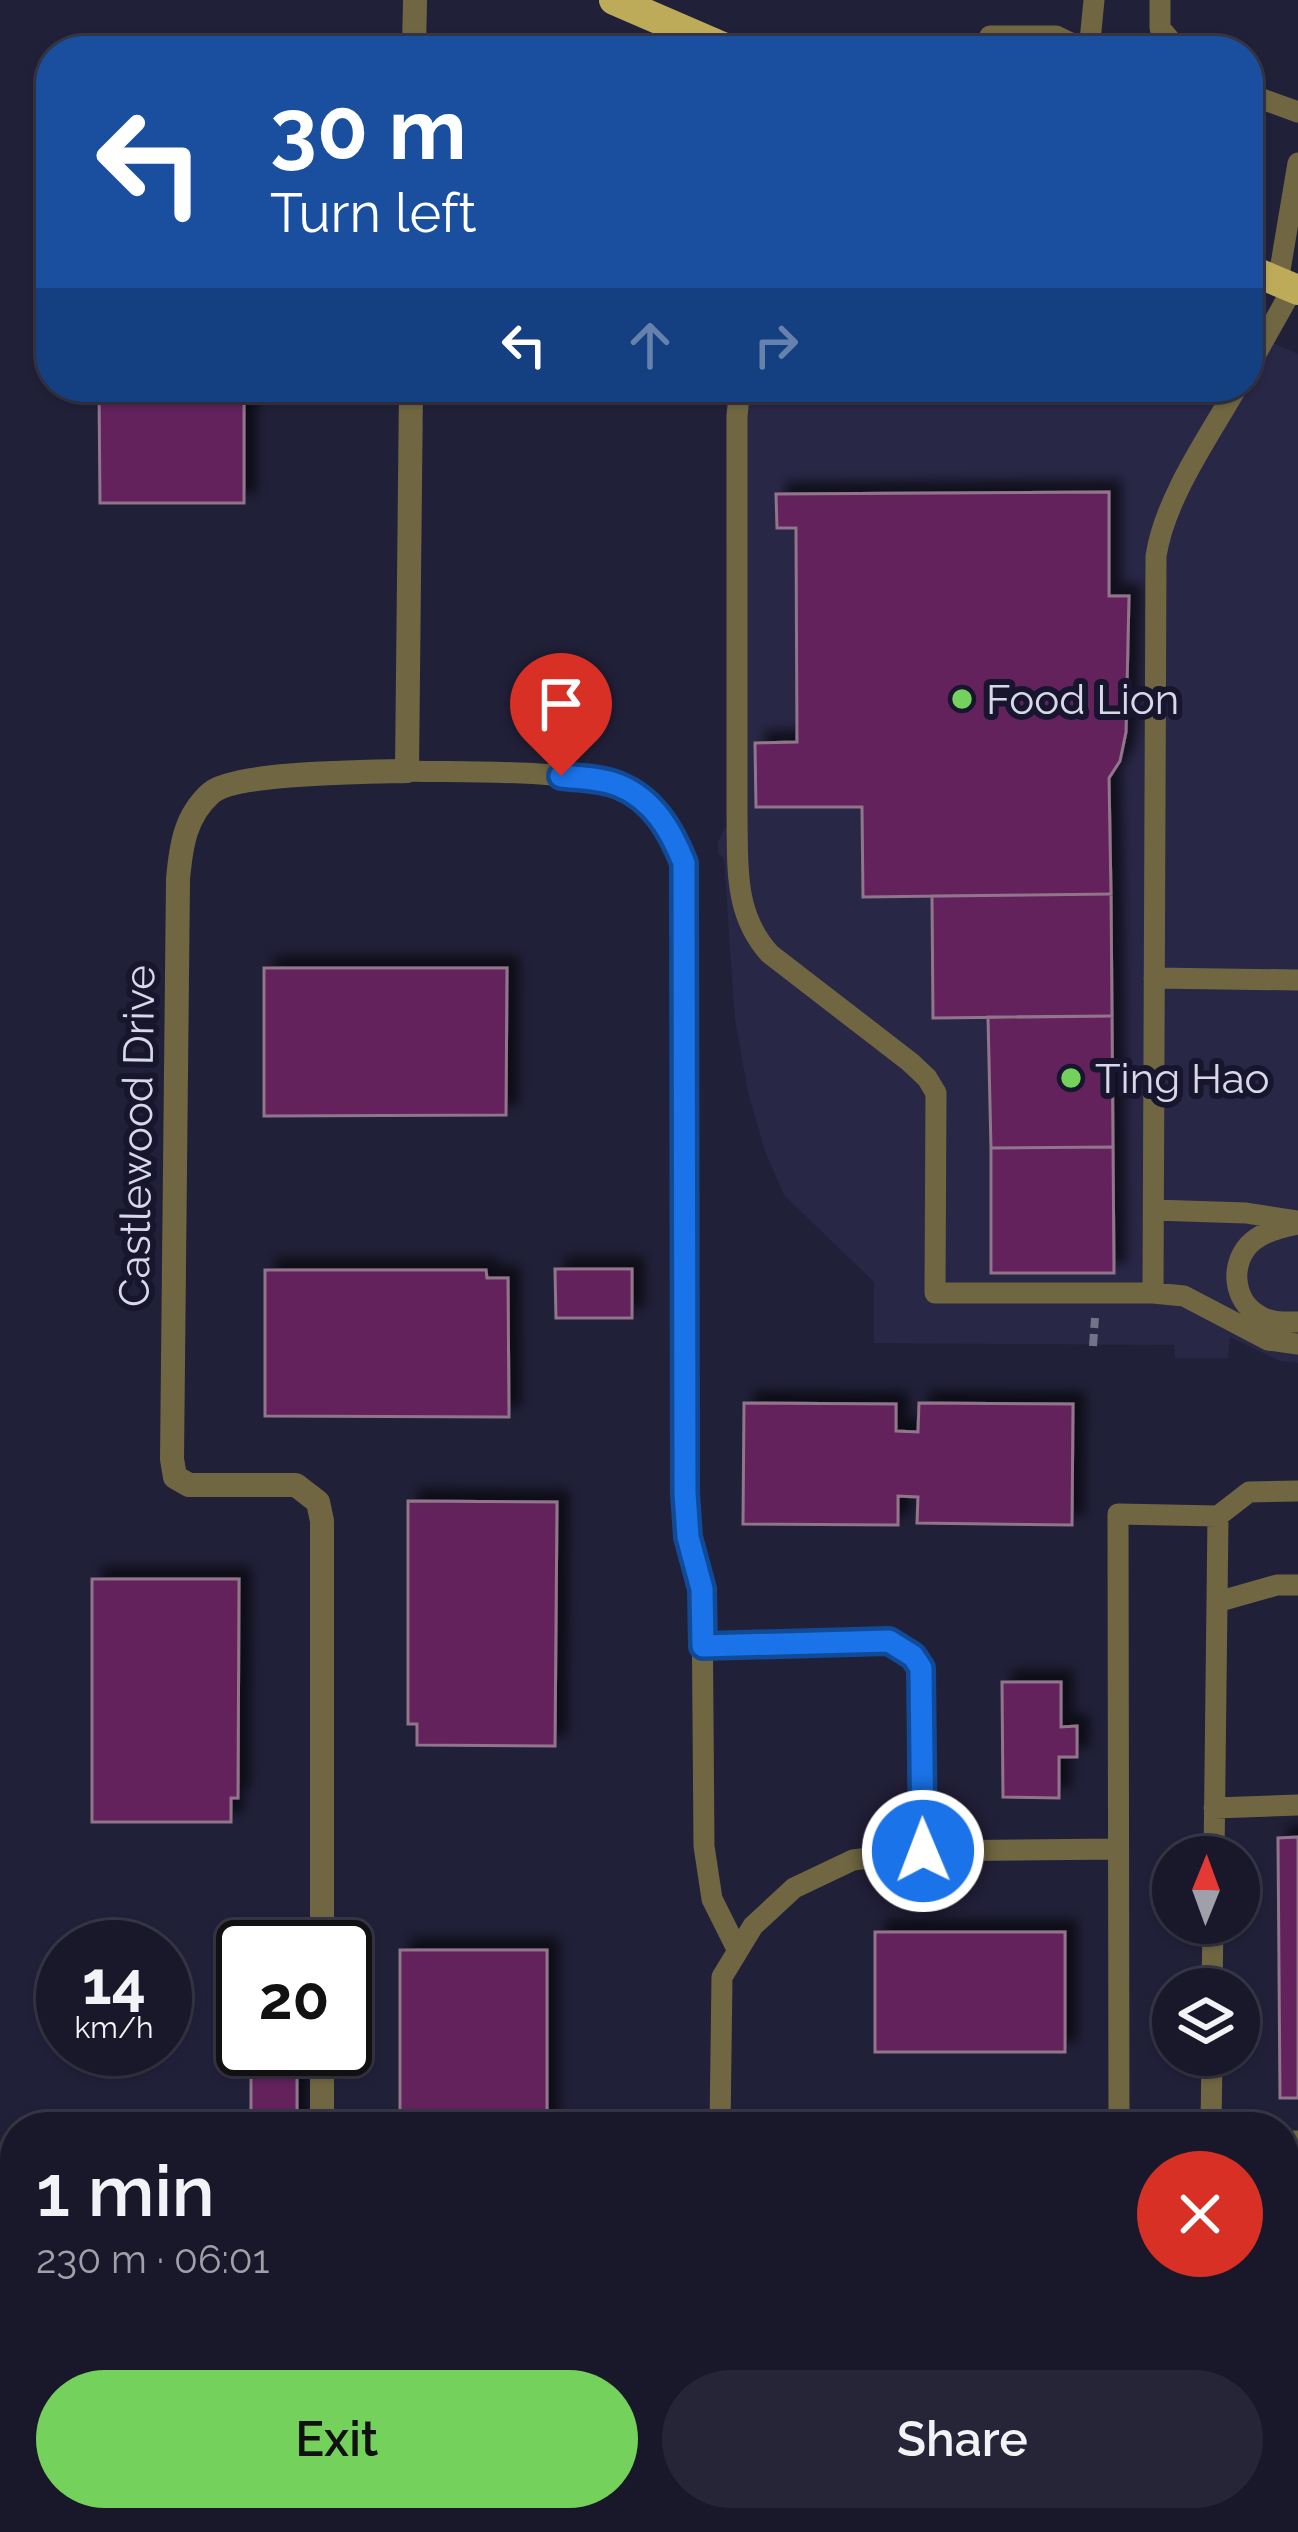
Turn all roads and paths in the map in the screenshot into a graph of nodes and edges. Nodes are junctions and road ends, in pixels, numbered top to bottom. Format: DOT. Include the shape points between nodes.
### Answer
graph roads {
  1 [pos="415,0"];
  2 [pos="614,0"];
  3 [pos="1094,0"];
  4 [pos="1160,0"];
  5 [pos="414,36"];
  6 [pos="697,36"];
  7 [pos="1090,36"];
  8 [pos="1167,36"];
  9 [pos="1263,99"];
  10 [pos="1298,112"];
  11 [pos="1298,163"];
  12 [pos="1290,287"];
  13 [pos="1263,339"];
  14 [pos="411,402"];
  15 [pos="738,402"];
  16 [pos="1229,402"];
  17 [pos="407,771"];
  18 [pos="1154,978"];
  19 [pos="1298,980"];
  20 [pos="1154,1210"];
  21 [pos="1298,1223"];
  22 [pos="1153,1293"];
  23 [pos="1298,1322"];
  24 [pos="1298,1344"];
  25 [pos="1298,1491"];
  26 [pos="1218,1516"];
  27 [pos="1298,1585"];
  28 [pos="1217,1602"];
  29 [pos="703,1646"];
  30 [pos="1298,1805"];
  31 [pos="1214,1808"];
  32 [pos="1214,1836"];
  33 [pos="1118,1849"];
  34 [pos="923,1851"];
  35 [pos="322,1920"];
  36 [pos="738,1951"];
  37 [pos="322,2076"];
  38 [pos="1211,2076"];
  39 [pos="322,2112"];
  40 [pos="720,2112"];
  41 [pos="1119,2112"];
  42 [pos="1211,2112"];
  1 -- 5 [label="street"];
  2 -- 6 [label="main road"];
  3 -- 7 [label="lane"];
  4 -- 8 [label="lane"];
  9 -- 10 [label="lane"];
  11 -- 12 [label="lane"];
  12 -- 13 [label="lane"];
  14 -- 17 [label="street"];
  15 -- 22 [label="lane" via="737,814 746,920 770,954 933,1085 934,1294"];
  16 -- 18 [label="lane" via="1159,533"];
  17 -- 29 [label="lane" via="615,783 641,797 671,831 684,863 685,1493"];
  17 -- 35 [label="street, Castlewood Drive" via="214,789 182,839 178,879 172,1459 175,1477 189,1485 296,1485 318,1502"];
  18 -- 19 [label="lane"];
  18 -- 20 [label="lane"];
  20 -- 21 [label="lane" via="1254,1213"];
  20 -- 22 [label="lane"];
  21 -- 23 [label="lane" via="1252,1242 1237,1277 1252,1311"];
  22 -- 24 [label="lane" via="1184,1296 1264,1338"];
  25 -- 26 [label="lane" via="1249,1492"];
  26 -- 28 [label="lane"];
  26 -- 33 [label="lane" via="1118,1514"];
  27 -- 28 [label="lane"];
  28 -- 31 [label="lane"];
  29 -- 34 [label="lane" via="889,1641 913,1656 921,1668"];
  29 -- 36 [label="lane" via="704,1846 712,1899"];
  30 -- 31 [label="lane"];
  31 -- 32 [label="lane"];
  33 -- 34 [label="lane"];
  33 -- 41 [label="lane"];
  34 -- 36 [label="lane" via="853,1860 794,1888"];
  36 -- 40 [label="lane" via="722,1977"];
  37 -- 39 [label="street"];
  38 -- 42 [label="lane"];
}
